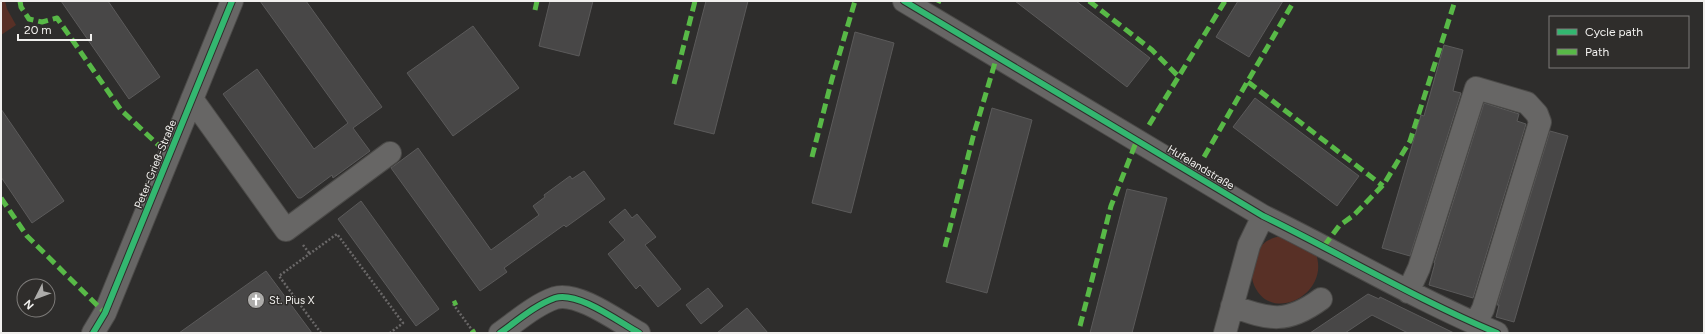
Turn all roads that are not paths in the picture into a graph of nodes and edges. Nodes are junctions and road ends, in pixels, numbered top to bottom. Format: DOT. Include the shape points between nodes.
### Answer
graph roads {
  1 [pos="232,1"];
  2 [pos="904,1"];
  3 [pos="192,99"];
  4 [pos="390,153"];
  5 [pos="1263,216"];
  6 [pos="1408,292"];
  7 [pos="1322,299"];
  8 [pos="1232,306"];
  9 [pos="1475,324"];
  10 [pos="93,333"];
  11 [pos="500,333"];
  12 [pos="639,333"];
  13 [pos="1225,333"];
  14 [pos="1497,333"];
  1 -- 3 [label="street, Peter-Grieß-Straße"];
  2 -- 5 [label="street, Hufelandstraße"];
  3 -- 4 [label="street" via="286,230"];
  3 -- 10 [label="street, Peter-Grieß-Straße" via="105,313"];
  5 -- 6 [label="street, Hufelandstraße"];
  5 -- 8 [label="street" via="1248,245"];
  6 -- 9 [label="street, Hufelandstraße"];
  6 -- 9 [label="street" via="1419,268 1476,88 1527,103 1537,114 1540,122 1483,309"];
  7 -- 8 [label="street" via="1305,311 1281,318 1259,316"];
  8 -- 13 [label="street"];
  9 -- 14 [label="street, Hufelandstraße"];
  11 -- 12 [label="street" via="542,304 556,298 569,297 582,301"];
}
